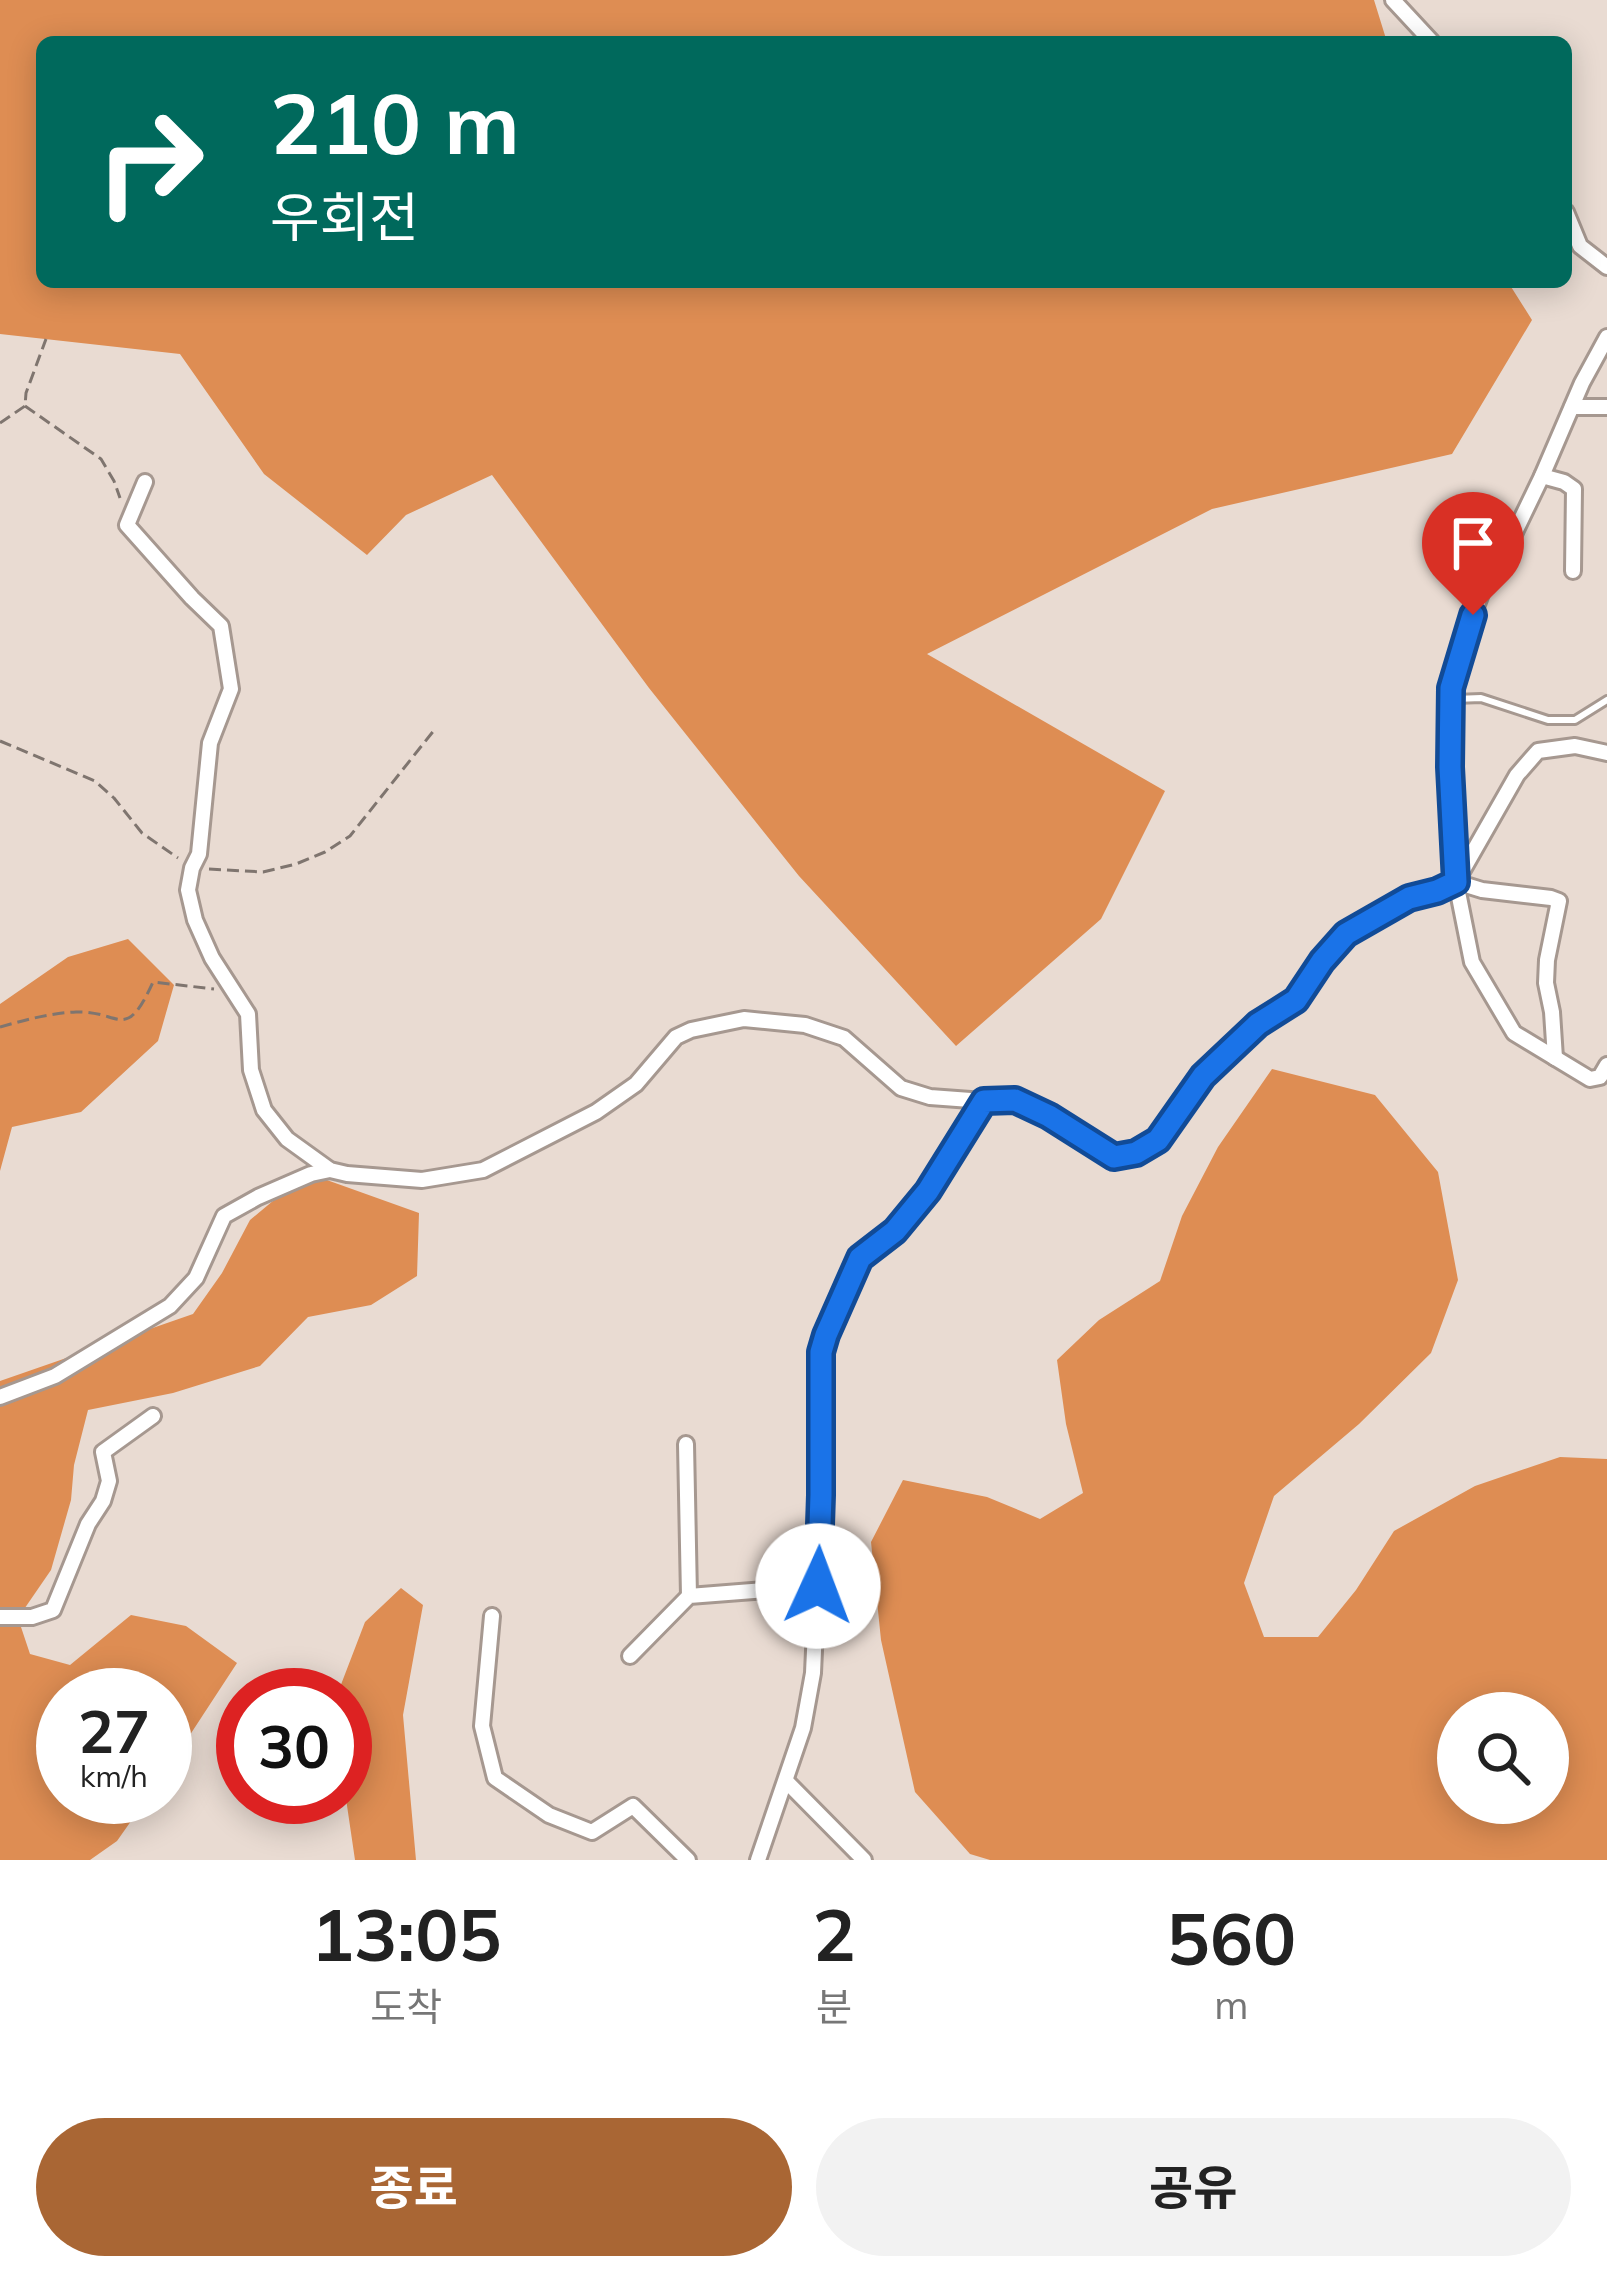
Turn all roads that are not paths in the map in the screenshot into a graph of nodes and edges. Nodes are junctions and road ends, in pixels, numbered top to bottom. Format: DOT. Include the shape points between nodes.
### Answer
graph roads {
  1 [pos="1393,0"];
  2 [pos="1426,36"];
  3 [pos="1572,227"];
  4 [pos="1607,267"];
  5 [pos="1607,337"];
  6 [pos="1572,407"];
  7 [pos="1607,407"];
  8 [pos="1542,476"];
  9 [pos="145,482"];
  10 [pos="1573,572"];
  11 [pos="1451,699"];
  12 [pos="1607,700"];
  13 [pos="1607,753"];
  14 [pos="1456,882"];
  15 [pos="1555,1058"];
  16 [pos="1607,1065"];
  17 [pos="984,1101"];
  18 [pos="330,1170"];
  19 [pos="0,1397"];
  20 [pos="153,1416"];
  21 [pos="686,1444"];
  22 [pos="818,1586"];
  23 [pos="689,1595"];
  24 [pos="0,1616"];
  25 [pos="492,1616"];
  26 [pos="630,1656"];
  27 [pos="786,1781"];
  28 [pos="688,1860"];
  29 [pos="758,1860"];
  30 [pos="864,1860"];
  1 -- 2 [label="street"];
  3 -- 4 [label="street" via="1580,246"];
  5 -- 6 [label="street"];
  6 -- 7 [label="street"];
  6 -- 8 [label="street"];
  8 -- 10 [label="street" via="1574,489"];
  8 -- 11 [label="street" via="1482,591"];
  9 -- 18 [label="street" via="127,524 221,626 232,688 210,743 188,890 195,920 248,1014 251,1070 264,1110 286,1139"];
  11 -- 12 [label="lane" via="1481,698 1548,721 1575,720"];
  11 -- 14 [label="street"];
  13 -- 14 [label="street" via="1575,746 1538,752"];
  14 -- 15 [label="street" via="1472,962 1514,1033"];
  14 -- 15 [label="street" via="1558,901 1546,983"];
  14 -- 17 [label="street" via="1346,934 1296,1000 1235,1045 1158,1140 1136,1153 1114,1157 1015,1100"];
  15 -- 16 [label="street" via="1590,1079"];
  17 -- 18 [label="street" via="901,1088 844,1038 744,1019 676,1037 636,1084 596,1112 483,1170 422,1180"];
  17 -- 22 [label="street" via="928,1191 860,1258 826,1335"];
  18 -- 19 [label="street" via="224,1216 196,1278 170,1306 55,1376"];
  20 -- 24 [label="street" via="103,1452 103,1501 52,1610"];
  21 -- 23 [label="street"];
  22 -- 23 [label="street"];
  22 -- 27 [label="street" via="813,1673"];
  23 -- 26 [label="street"];
  25 -- 28 [label="street" via="482,1726 495,1778 549,1815 592,1832 633,1806"];
  27 -- 29 [label="street"];
  27 -- 30 [label="street"];
}
